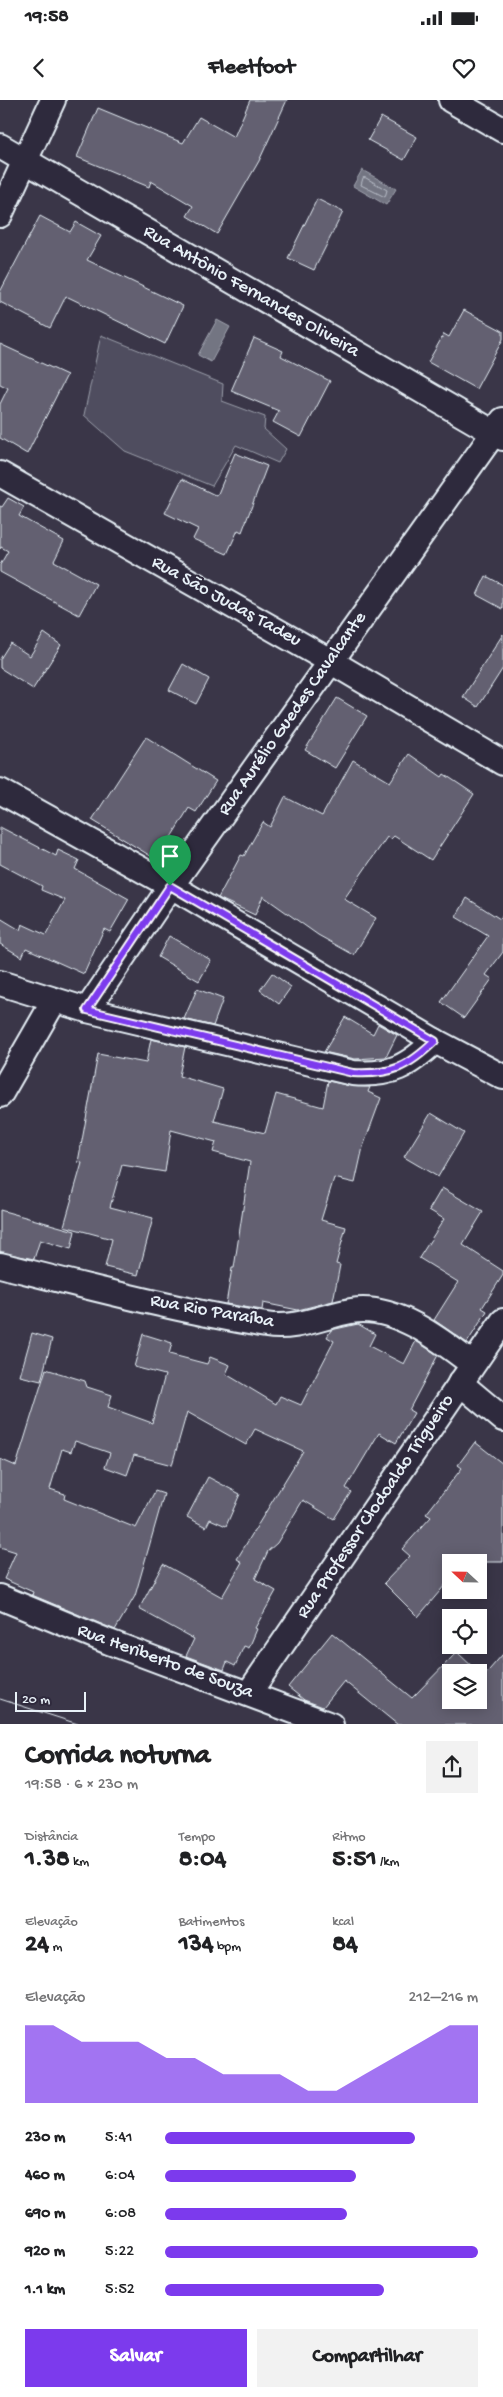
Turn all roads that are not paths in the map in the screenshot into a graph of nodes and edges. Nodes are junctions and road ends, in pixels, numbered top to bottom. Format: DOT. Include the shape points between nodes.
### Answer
graph roads {
  1 [pos="52,100"];
  2 [pos="451,100"];
  3 [pos="503,130"];
  4 [pos="0,146"];
  5 [pos="25,161"];
  6 [pos="0,215"];
  7 [pos="500,430"];
  8 [pos="0,474"];
  9 [pos="330,661"];
  10 [pos="503,763"];
  11 [pos="0,791"];
  12 [pos="170,886"];
  13 [pos="0,983"];
  14 [pos="54,1001"];
  15 [pos="87,1010"];
  16 [pos="435,1041"];
  17 [pos="503,1077"];
  18 [pos="0,1095"];
  19 [pos="0,1265"];
  20 [pos="503,1321"];
  21 [pos="466,1373"];
  22 [pos="503,1419"];
  23 [pos="0,1597"];
  24 [pos="249,1693"];
  25 [pos="331,1724"];
  1 -- 5 [label="street"];
  2 -- 3 [label="street"];
  4 -- 5 [label="street, Rua Antônio Fernandes Oliveira"];
  5 -- 6 [label="street"];
  5 -- 7 [label="street, Rua Antônio Fernandes Oliveira"];
  7 -- 9 [label="street, Rua Aurélio Guedes Cavalcante"];
  8 -- 9 [label="street, Rua São Judas Tadeu"];
  9 -- 10 [label="street, Rua São Judas Tadeu"];
  9 -- 12 [label="street, Rua Aurélio Guedes Cavalcante"];
  11 -- 12 [label="street"];
  12 -- 15 [label="street, Rua Aurélio Guedes Cavalcante"];
  12 -- 16 [label="street"];
  13 -- 14 [label="street"];
  14 -- 15 [label="street"];
  14 -- 18 [label="street"];
  15 -- 16 [label="street" via="353,1073 368,1074 400,1068"];
  16 -- 17 [label="street"];
  19 -- 21 [label="street, Rua Rio Paraíba" via="268,1326 313,1322 352,1310 381,1312 411,1322 442,1340"];
  20 -- 21 [label="street, Rua Professor Clodoaldo Trigueiro"];
  21 -- 22 [label="street, Rua Rio Paraíba"];
  21 -- 24 [label="street, Rua Professor Clodoaldo Trigueiro"];
  23 -- 24 [label="street, Rua Heriberto de Souza" via="109,1642"];
  24 -- 25 [label="street, Rua Heriberto de Souza"];
}
